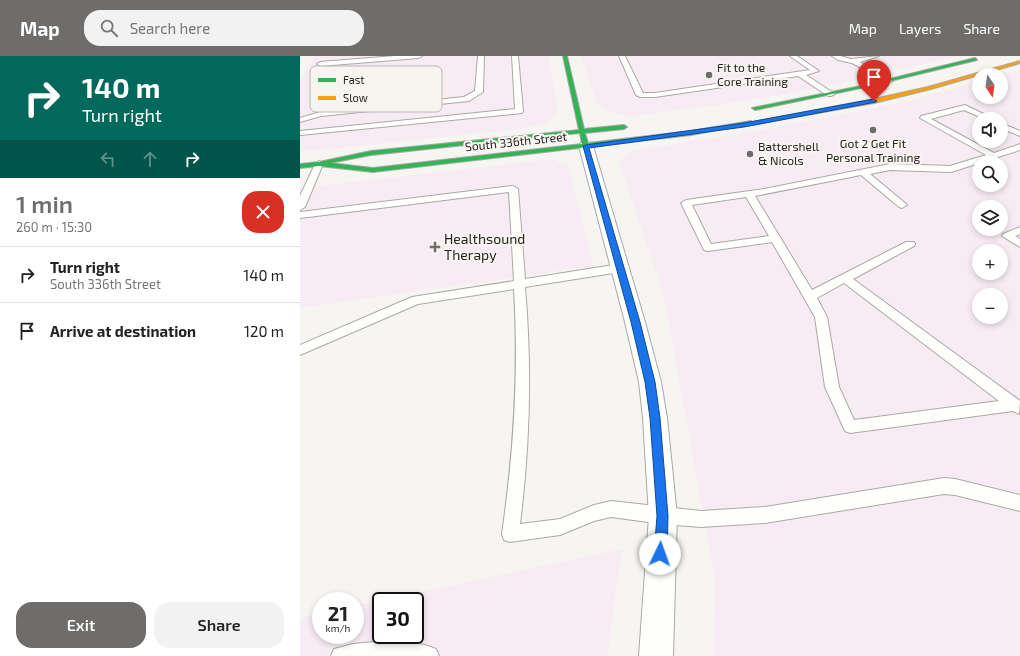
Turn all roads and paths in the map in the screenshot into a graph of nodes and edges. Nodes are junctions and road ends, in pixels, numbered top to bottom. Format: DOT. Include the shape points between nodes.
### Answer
graph roads {
  1 [pos="419,56"];
  2 [pos="481,56"];
  3 [pos="514,56"];
  4 [pos="565,56"];
  5 [pos="793,56"];
  6 [pos="835,56"];
  7 [pos="876,56"];
  8 [pos="624,57"];
  9 [pos="980,58"];
  10 [pos="853,61"];
  11 [pos="1020,62"];
  12 [pos="320,64"];
  13 [pos="800,74"];
  14 [pos="890,81"];
  15 [pos="831,94"];
  16 [pos="442,102"];
  17 [pos="743,110"];
  18 [pos="341,112"];
  19 [pos="975,112"];
  20 [pos="300,120"];
  21 [pos="634,126"];
  22 [pos="1008,128"];
  23 [pos="300,133"];
  24 [pos="1020,134"];
  25 [pos="584,139"];
  26 [pos="972,144"];
  27 [pos="1020,147"];
  28 [pos="979,148"];
  29 [pos="994,156"];
  30 [pos="972,163"];
  31 [pos="319,164"];
  32 [pos="300,166"];
  33 [pos="862,172"];
  34 [pos="749,194"];
  35 [pos="902,205"];
  36 [pos="300,207"];
  37 [pos="300,215"];
  38 [pos="1020,230"];
  39 [pos="775,238"];
  40 [pos="910,244"];
  41 [pos="1020,244"];
  42 [pos="620,268"];
  43 [pos="844,278"];
  44 [pos="519,284"];
  45 [pos="810,296"];
  46 [pos="300,350"];
  47 [pos="1018,407"];
  48 [pos="1020,503"];
  49 [pos="663,516"];
  50 [pos="341,656"];
  51 [pos="429,656"];
  52 [pos="656,656"];
  1 -- 12 [label="lane"];
  2 -- 16 [label="lane" via="479,92 466,100"];
  3 -- 23 [label="lane" via="519,111"];
  4 -- 25 [label="main road"];
  5 -- 13 [label="lane" via="816,71"];
  6 -- 10 [label="lane" via="844,61"];
  7 -- 10 [label="lane"];
  8 -- 13 [label="lane" via="640,95 665,94"];
  9 -- 14 [label="main road"];
  10 -- 14 [label="lane"];
  11 -- 25 [label="main road, South 336th Street" via="929,88 813,113 691,133"];
  13 -- 15 [label="lane"];
  14 -- 15 [label="main road"];
  15 -- 17 [label="main road"];
  18 -- 20 [label="lane" via="320,114"];
  19 -- 26 [label="lane" via="965,107 924,118"];
  21 -- 25 [label="main road, South 336th Street"];
  22 -- 24 [label="lane"];
  25 -- 31 [label="main road, South 336th Street" via="371,153"];
  25 -- 31 [label="main road, South 336th Street" via="373,170"];
  25 -- 42 [label="street"];
  27 -- 29 [label="lane"];
  28 -- 29 [label="lane"];
  30 -- 33 [label="lane" via="951,169 897,166"];
  31 -- 32 [label="main road, South 336th Street"];
  31 -- 36 [label="lane"];
  33 -- 34 [label="lane"];
  33 -- 35 [label="lane"];
  34 -- 39 [label="lane"];
  34 -- 39 [label="lane" via="686,203 708,248"];
  37 -- 44 [label="lane" via="513,189"];
  38 -- 41 [label="lane" via="1007,236"];
  39 -- 45 [label="lane"];
  40 -- 43 [label="lane"];
  42 -- 44 [label="lane"];
  42 -- 49 [label="street" via="650,382"];
  43 -- 45 [label="lane"];
  43 -- 47 [label="lane"];
  44 -- 46 [label="lane" via="416,300"];
  44 -- 49 [label="lane" via="523,386 521,435 510,534 560,527 611,509"];
  45 -- 47 [label="lane" via="821,317 832,387 850,428"];
  48 -- 49 [label="lane" via="944,486 765,515 701,519"];
  49 -- 52 [label="street"];
  50 -- 51 [label="lane" via="385,649"];
}
